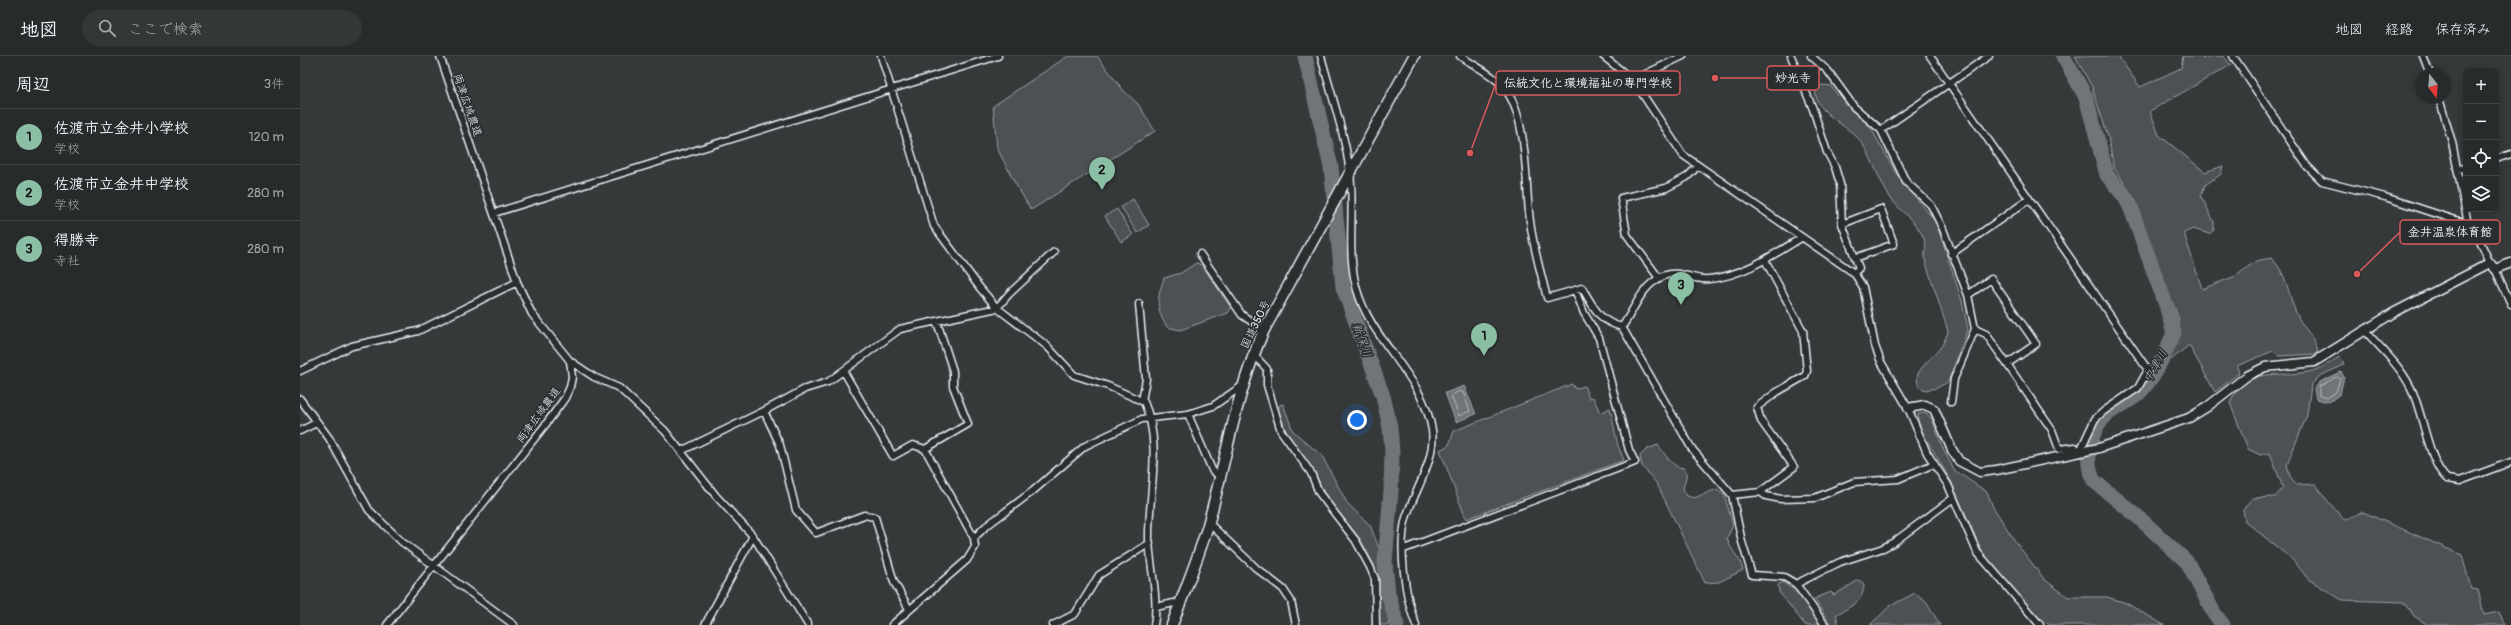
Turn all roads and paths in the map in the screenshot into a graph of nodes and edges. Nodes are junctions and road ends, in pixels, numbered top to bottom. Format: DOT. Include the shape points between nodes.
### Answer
graph roads {
  1 [pos="440,56"];
  2 [pos="881,56"];
  3 [pos="998,56"];
  4 [pos="1321,56"];
  5 [pos="1414,56"];
  6 [pos="1460,56"];
  7 [pos="1603,56"];
  8 [pos="1683,56"];
  9 [pos="1791,56"];
  10 [pos="1810,56"];
  11 [pos="1930,56"];
  12 [pos="1988,56"];
  13 [pos="2233,56"];
  14 [pos="2423,56"];
  15 [pos="2428,68"];
  16 [pos="1633,80"];
  17 [pos="1949,85"];
  18 [pos="892,89"];
  19 [pos="2441,104"];
  20 [pos="1881,130"];
  21 [pos="2511,154"];
  22 [pos="2499,158"];
  23 [pos="1698,166"];
  24 [pos="2463,168"];
  25 [pos="2457,169"];
  26 [pos="1348,178"];
  27 [pos="2028,200"];
  28 [pos="494,213"];
  29 [pos="1842,224"];
  30 [pos="2468,224"];
  31 [pos="1801,238"];
  32 [pos="1054,252"];
  33 [pos="1200,254"];
  34 [pos="1951,254"];
  35 [pos="1855,258"];
  36 [pos="1765,260"];
  37 [pos="2511,263"];
  38 [pos="2492,266"];
  39 [pos="1854,273"];
  40 [pos="1659,278"];
  41 [pos="516,282"];
  42 [pos="1575,290"];
  43 [pos="1968,295"];
  44 [pos="1139,304"];
  45 [pos="2511,304"];
  46 [pos="997,308"];
  47 [pos="937,322"];
  48 [pos="1622,327"];
  49 [pos="1975,329"];
  50 [pos="1264,330"];
  51 [pos="2365,330"];
  52 [pos="1253,354"];
  53 [pos="570,361"];
  54 [pos="2007,364"];
  55 [pos="300,371"];
  56 [pos="844,372"];
  57 [pos="1242,386"];
  58 [pos="300,399"];
  59 [pos="1142,401"];
  60 [pos="1951,402"];
  61 [pos="1908,408"];
  62 [pos="764,411"];
  63 [pos="1188,414"];
  64 [pos="1149,418"];
  65 [pos="316,423"];
  66 [pos="300,430"];
  67 [pos="925,449"];
  68 [pos="680,450"];
  69 [pos="2081,452"];
  70 [pos="2511,462"];
  71 [pos="1934,464"];
  72 [pos="1220,476"];
  73 [pos="1760,492"];
  74 [pos="1732,495"];
  75 [pos="1952,498"];
  76 [pos="1207,526"];
  77 [pos="753,536"];
  78 [pos="974,538"];
  79 [pos="1150,543"];
  80 [pos="1404,549"];
  81 [pos="433,567"];
  82 [pos="1796,584"];
  83 [pos="1174,603"];
  84 [pos="1156,607"];
  85 [pos="909,609"];
  86 [pos="1063,623"];
  87 [pos="387,625"];
  88 [pos="514,625"];
  89 [pos="705,625"];
  90 [pos="808,625"];
  91 [pos="892,625"];
  92 [pos="1053,625"];
  93 [pos="1154,625"];
  94 [pos="1172,625"];
  95 [pos="1296,625"];
  96 [pos="1376,625"];
  97 [pos="1416,625"];
  98 [pos="1826,625"];
  99 [pos="2040,625"];
  1 -- 28 [label="street, 両津広域農道"];
  2 -- 18 [label="street"];
  3 -- 18 [label="street"];
  4 -- 26 [label="street"];
  5 -- 26 [label="highway, 国道350号"];
  6 -- 42 [label="street" via="1496,80 1507,91 1515,107 1524,155 1531,227 1547,298"];
  7 -- 16 [label="street"];
  8 -- 16 [label="street"];
  9 -- 29 [label="street" via="1835,167 1840,184"];
  10 -- 20 [label="street" via="1828,71 1854,107"];
  11 -- 17 [label="street"];
  12 -- 17 [label="street"];
  13 -- 30 [label="street" via="2307,166 2322,181 2385,197"];
  14 -- 15 [label="street"];
  16 -- 23 [label="street" via="1683,155"];
  17 -- 20 [label="street"];
  17 -- 27 [label="street"];
  18 -- 28 [label="street"];
  18 -- 46 [label="street" via="934,226"];
  19 -- 25 [label="street"];
  20 -- 34 [label="street" via="1906,182 1923,196 1937,215"];
  21 -- 22 [label="street"];
  23 -- 31 [label="street"];
  23 -- 40 [label="street" via="1687,177 1666,188 1621,198 1627,235"];
  24 -- 25 [label="street"];
  25 -- 30 [label="street"];
  26 -- 50 [label="highway, 国道350号"];
  26 -- 80 [label="street" via="1351,248 1357,290 1364,310 1384,344 1413,380 1422,396 1432,431 1433,448 1406,520"];
  27 -- 34 [label="street"];
  27 -- 69 [label="street" via="2148,370 2138,388 2095,420"];
  28 -- 41 [label="street, 両津広域農道"];
  29 -- 35 [label="street"];
  29 -- 35 [label="street" via="1881,209 1894,244"];
  30 -- 38 [label="street" via="2477,235"];
  31 -- 36 [label="street"];
  31 -- 39 [label="street"];
  32 -- 46 [label="street"];
  33 -- 50 [label="street" via="1239,311"];
  34 -- 43 [label="street"];
  35 -- 39 [label="street" via="1859,268"];
  36 -- 40 [label="street" via="1729,275 1708,279 1675,273"];
  36 -- 73 [label="street" via="1803,331 1807,371 1805,376 1757,407 1761,421 1794,467"];
  37 -- 38 [label="street"];
  38 -- 45 [label="street"];
  38 -- 51 [label="street"];
  39 -- 61 [label="street" via="1863,287 1875,346 1881,362"];
  40 -- 48 [label="street" via="1638,298"];
  41 -- 53 [label="street, 両津広域農道" via="532,314"];
  41 -- 55 [label="street" via="418,331 352,346"];
  42 -- 48 [label="street" via="1582,288 1606,322"];
  42 -- 80 [label="street" via="1584,313 1599,338 1629,450 1635,462"];
  43 -- 49 [label="street"];
  43 -- 54 [label="street" via="1991,279 2036,344"];
  44 -- 59 [label="street" via="1146,379"];
  46 -- 47 [label="street"];
  46 -- 59 [label="street" via="1047,346 1074,375"];
  47 -- 56 [label="street" via="900,329"];
  47 -- 67 [label="street" via="953,371 953,386 968,424"];
  48 -- 74 [label="street" via="1692,449"];
  49 -- 54 [label="street" via="1986,334"];
  49 -- 60 [label="street" via="1954,379"];
  50 -- 52 [label="highway, 国道350号"];
  51 -- 69 [label="street" via="2314,362 2265,368 2247,376 2189,418"];
  51 -- 70 [label="street" via="2399,367 2412,390 2442,475 2447,479 2460,481"];
  52 -- 57 [label="highway, 国道350号"];
  52 -- 96 [label="street" via="1267,369 1267,385 1281,431 1311,473 1319,493 1368,561 1375,579"];
  53 -- 68 [label="street" via="594,378 619,388 648,413"];
  53 -- 81 [label="street, 両津広域農道" via="572,377 565,398"];
  54 -- 69 [label="street" via="2052,430 2059,449 2075,447"];
  56 -- 62 [label="street"];
  56 -- 67 [label="street" via="893,456 913,444"];
  57 -- 63 [label="street" via="1213,406"];
  57 -- 72 [label="highway, 国道350号"];
  58 -- 65 [label="street"];
  59 -- 64 [label="street"];
  61 -- 69 [label="street" via="1925,405 1934,409 1959,461 1980,472"];
  61 -- 71 [label="street"];
  62 -- 68 [label="street"];
  62 -- 85 [label="street" via="780,445 796,510 816,533 864,515 875,517 894,582"];
  63 -- 64 [label="street"];
  63 -- 72 [label="street" via="1212,470"];
  64 -- 78 [label="street" via="1121,428 1085,446"];
  64 -- 79 [label="street" via="1154,449"];
  65 -- 66 [label="street"];
  65 -- 81 [label="street" via="329,438 369,510"];
  67 -- 78 [label="street"];
  68 -- 77 [label="street" via="716,496"];
  71 -- 73 [label="street" via="1898,479 1854,482 1815,498 1781,499"];
  71 -- 75 [label="street" via="1948,485"];
  72 -- 76 [label="highway, 国道350号"];
  73 -- 74 [label="street"];
  74 -- 82 [label="street" via="1752,575 1784,577"];
  75 -- 82 [label="street" via="1894,542 1840,562"];
  75 -- 99 [label="street" via="1958,504 1983,561"];
  76 -- 94 [label="highway, 国道350号"];
  76 -- 95 [label="street" via="1213,528 1283,589 1291,601"];
  77 -- 89 [label="street"];
  77 -- 90 [label="street"];
  78 -- 85 [label="street" via="975,547 967,560"];
  79 -- 84 [label="street"];
  79 -- 86 [label="street" via="1099,575 1074,614"];
  80 -- 97 [label="street" via="1403,571"];
  81 -- 87 [label="street, 両津広域農道"];
  81 -- 88 [label="street"];
  82 -- 98 [label="street"];
  83 -- 84 [label="street"];
  84 -- 93 [label="street"];
  85 -- 91 [label="street"];
  86 -- 92 [label="street"];
}
